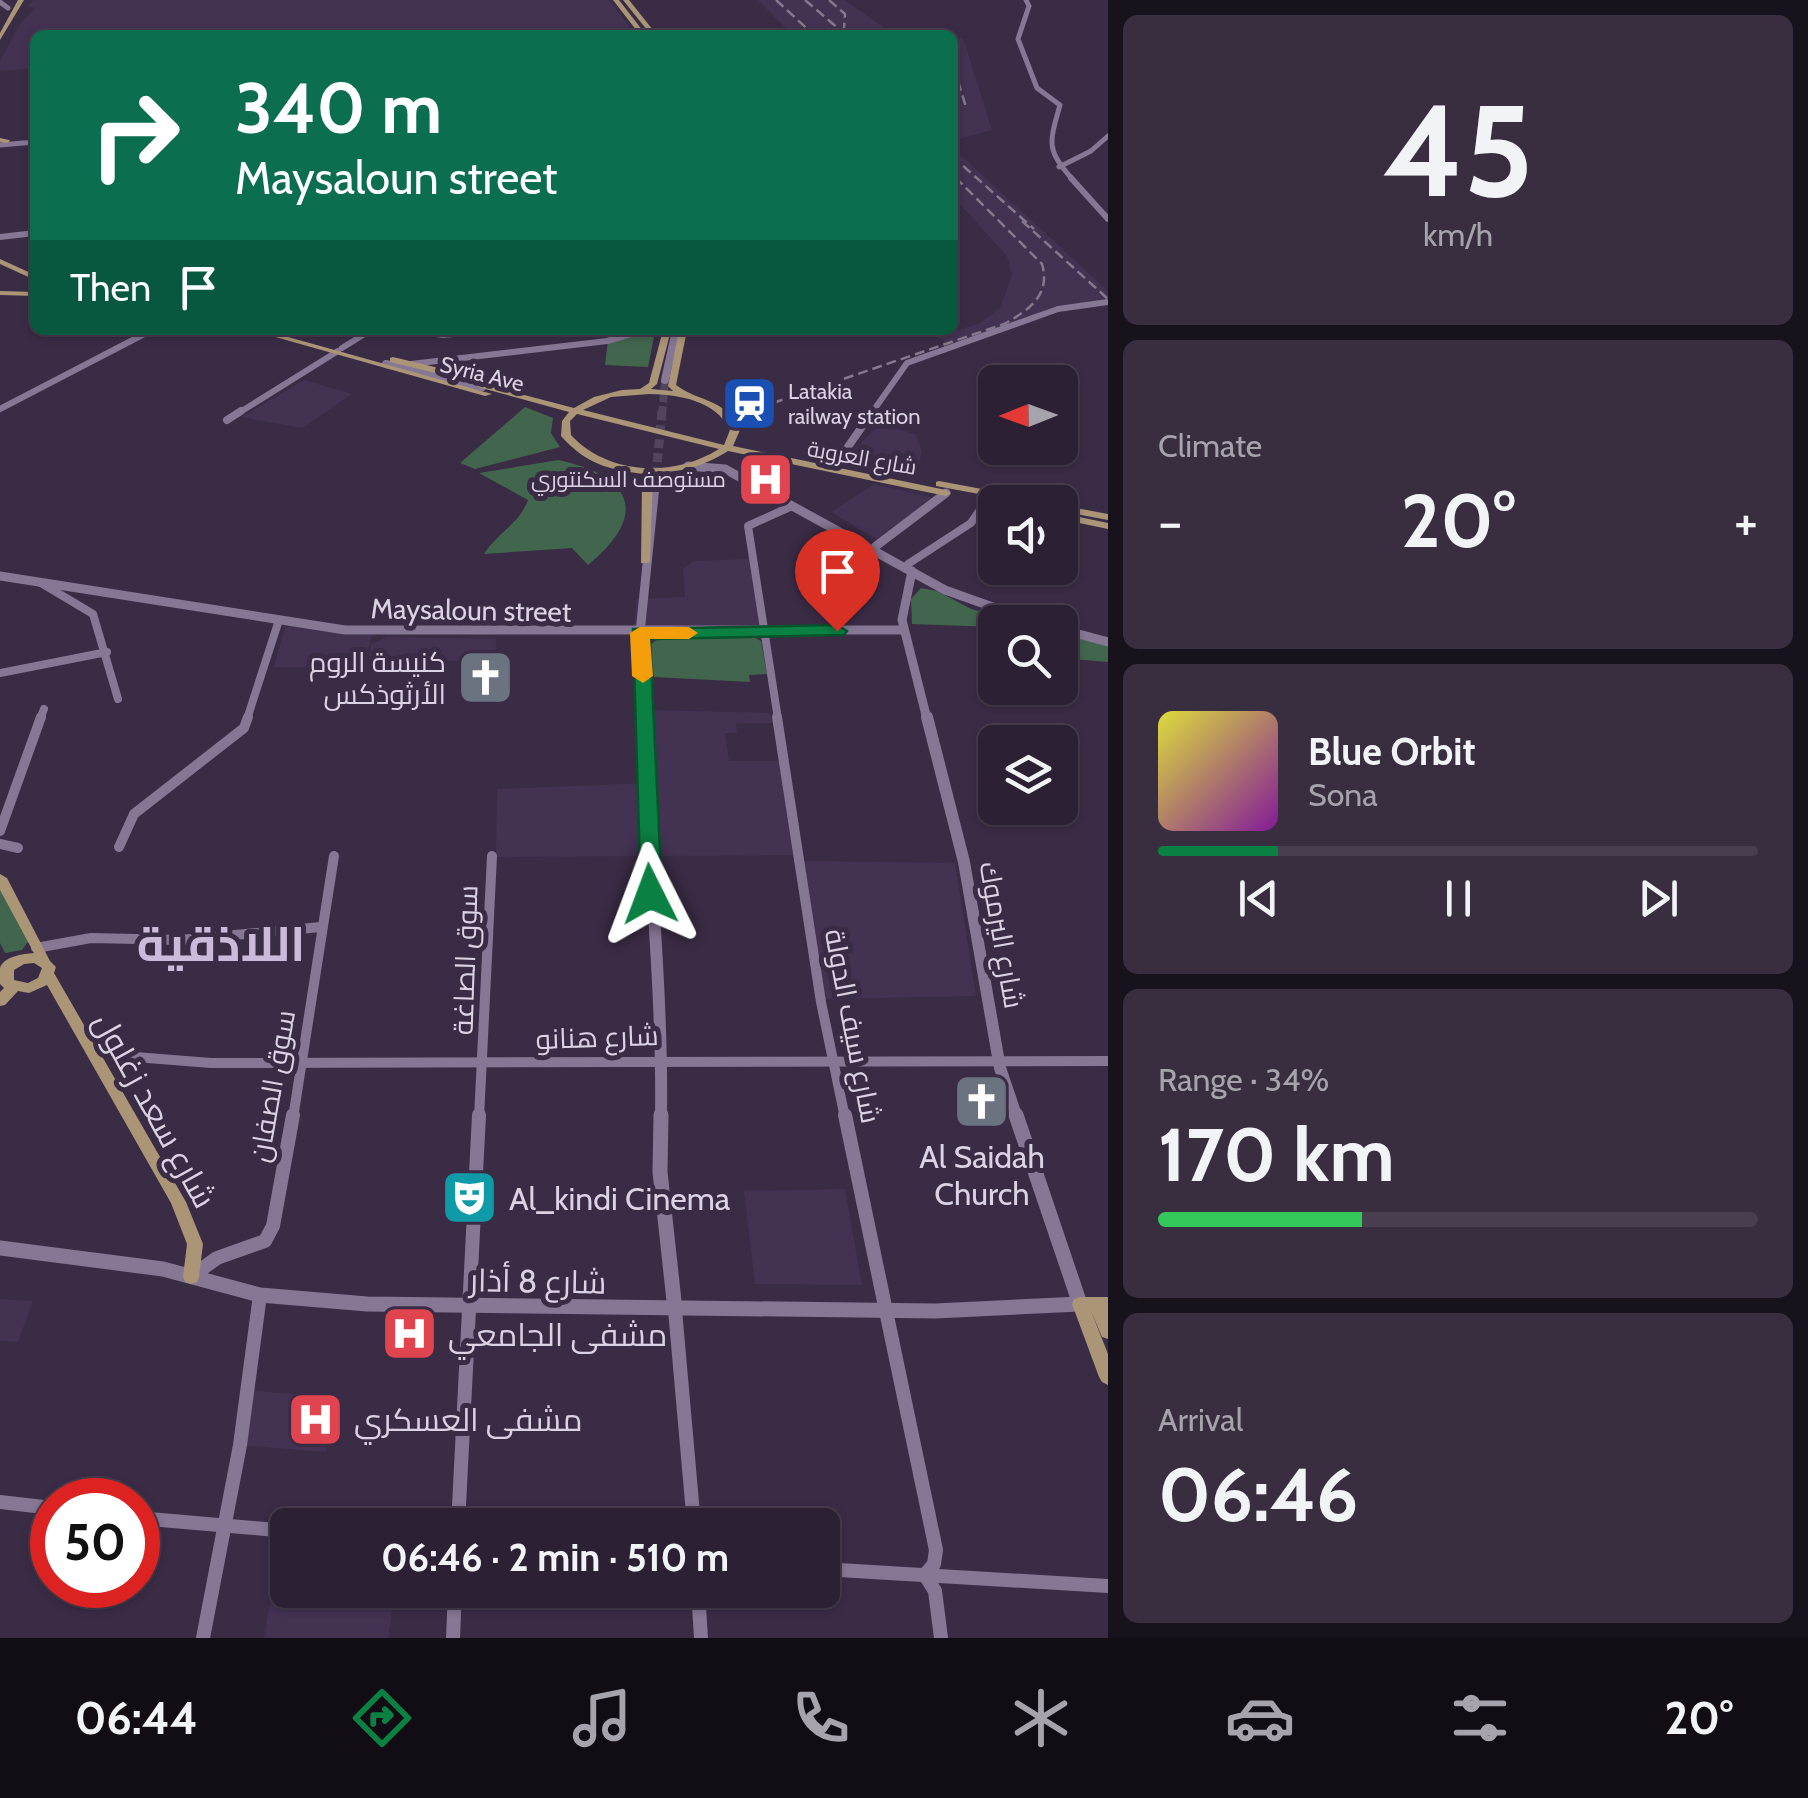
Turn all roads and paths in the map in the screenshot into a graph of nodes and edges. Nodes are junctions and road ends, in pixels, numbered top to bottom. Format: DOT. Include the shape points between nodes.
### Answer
graph roads {
  1 [pos="12,0"];
  2 [pos="21,0"];
  3 [pos="616,0"];
  4 [pos="626,0"];
  5 [pos="1026,0"];
  6 [pos="0,2"];
  7 [pos="8,8"];
  8 [pos="0,23"];
  9 [pos="639,30"];
  10 [pos="650,30"];
  11 [pos="0,38"];
  12 [pos="1108,136"];
  13 [pos="30,140"];
  14 [pos="2,143"];
  15 [pos="1059,167"];
  16 [pos="1108,219"];
  17 [pos="30,232"];
  18 [pos="0,235"];
  19 [pos="2,263"];
  20 [pos="1,276"];
  21 [pos="30,276"];
  22 [pos="0,293"];
  23 [pos="30,294"];
  24 [pos="1108,302"];
  25 [pos="142,335"];
  26 [pos="276,335"];
  27 [pos="290,335"];
  28 [pos="363,335"];
  29 [pos="628,335"];
  30 [pos="666,335"];
  31 [pos="679,335"];
  32 [pos="340,350"];
  33 [pos="387,361"];
  34 [pos="411,364"];
  35 [pos="668,383"];
  36 [pos="653,384"];
  37 [pos="484,386"];
  38 [pos="636,392"];
  39 [pos="686,396"];
  40 [pos="586,404"];
  41 [pos="0,409"];
  42 [pos="569,416"];
  43 [pos="227,420"];
  44 [pos="735,435"];
  45 [pos="719,454"];
  46 [pos="838,461"];
  47 [pos="688,466"];
  48 [pos="659,472"];
  49 [pos="946,489"];
  50 [pos="978,494"];
  51 [pos="978,498"];
  52 [pos="792,506"];
  53 [pos="1078,511"];
  54 [pos="978,515"];
  55 [pos="1108,517"];
  56 [pos="1078,520"];
  57 [pos="1108,526"];
  58 [pos="876,546"];
  59 [pos="645,561"];
  60 [pos="910,568"];
  61 [pos="0,574"];
  62 [pos="40,583"];
  63 [pos="978,605"];
  64 [pos="279,620"];
  65 [pos="904,630"];
  66 [pos="766,632"];
  67 [pos="640,633"];
  68 [pos="1078,634"];
  69 [pos="1108,642"];
  70 [pos="107,652"];
  71 [pos="0,674"];
  72 [pos="118,699"];
  73 [pos="44,709"];
  74 [pos="0,830"];
  75 [pos="0,844"];
  76 [pos="119,847"];
  77 [pos="18,848"];
  78 [pos="334,856"];
  79 [pos="492,856"];
  80 [pos="0,878"];
  81 [pos="321,927"];
  82 [pos="4,961"];
  83 [pos="43,961"];
  84 [pos="7,986"];
  85 [pos="0,1002"];
  86 [pos="90,1042"];
  87 [pos="662,1060"];
  88 [pos="834,1061"];
  89 [pos="1108,1061"];
  90 [pos="302,1062"];
  91 [pos="484,1066"];
  92 [pos="1000,1068"];
  93 [pos="0,1248"];
  94 [pos="191,1277"];
  95 [pos="260,1295"];
  96 [pos="1095,1304"];
  97 [pos="469,1308"];
  98 [pos="882,1309"];
  99 [pos="675,1310"];
  100 [pos="1102,1328"];
  101 [pos="1108,1377"];
  102 [pos="0,1502"];
  103 [pos="30,1505"];
  104 [pos="459,1508"];
  105 [pos="692,1508"];
  106 [pos="160,1520"];
  107 [pos="223,1524"];
  108 [pos="270,1529"];
  109 [pos="840,1570"];
  110 [pos="924,1575"];
  111 [pos="1108,1586"];
  112 [pos="454,1608"];
  113 [pos="699,1608"];
  114 [pos="204,1638"];
  115 [pos="453,1638"];
  116 [pos="701,1638"];
  117 [pos="941,1638"];
  1 -- 7 [label="main road"];
  2 -- 11 [label="main road"];
  3 -- 9 [label="main road"];
  4 -- 10 [label="main road"];
  5 -- 15 [label="street" via="1018,38 1037,88 1060,105 1050,140"];
  6 -- 7 [label="main road"];
  7 -- 8 [label="main road"];
  12 -- 15 [label="street"];
  13 -- 14 [label="street"];
  15 -- 16 [label="street"];
  17 -- 18 [label="street"];
  19 -- 20 [label="main road" via="8,268"];
  19 -- 21 [label="main road"];
  22 -- 23 [label="main road"];
  24 -- 46 [label="street" via="1058,309 907,363"];
  25 -- 41 [label="street"];
  26 -- 32 [label="main road"];
  27 -- 32 [label="main road"];
  28 -- 32 [label="street"];
  29 -- 34 [label="street"];
  30 -- 36 [label="main road"];
  31 -- 35 [label="main road"];
  32 -- 33 [label="main road"];
  32 -- 43 [label="street"];
  33 -- 34 [label="main road"];
  33 -- 37 [label="main road"];
  33 -- 42 [label="main road, Syria Ave"];
  34 -- 40 [label="main road"];
  35 -- 36 [label="main road" via="660,389"];
  35 -- 39 [label="main road"];
  36 -- 38 [label="main road"];
  37 -- 49 [label="main road"];
  38 -- 39 [label="main road"];
  38 -- 40 [label="main road"];
  39 -- 44 [label="main road" via="720,410"];
  40 -- 42 [label="main road"];
  42 -- 48 [label="main road" via="566,436 586,455"];
  44 -- 45 [label="main road"];
  44 -- 46 [label="main road, شارع العروبة" via="750,444"];
  45 -- 47 [label="main road"];
  45 -- 49 [label="main road, شارع العروبة"];
  45 -- 58 [label="main road"];
  46 -- 49 [label="main road, شارع العروبة"];
  47 -- 48 [label="main road"];
  47 -- 52 [label="main road" via="725,470"];
  48 -- 59 [label="main road" via="648,475"];
  49 -- 50 [label="main road, شارع العروبة"];
  49 -- 51 [label="main road, شارع العروبة"];
  49 -- 58 [label="main road"];
  52 -- 60 [label="main road"];
  52 -- 66 [label="street, شارع سيف الدولة" via="748,526"];
  53 -- 55 [label="main road"];
  54 -- 60 [label="street"];
  56 -- 57 [label="main road"];
  58 -- 60 [label="main road"];
  59 -- 67 [label="main road"];
  60 -- 63 [label="main road"];
  60 -- 65 [label="main road, شارع اليرموك" via="913,584 901,608"];
  61 -- 62 [label="main road, Maysaloun street"];
  62 -- 64 [label="main road, Maysaloun street"];
  62 -- 70 [label="street" via="94,614"];
  64 -- 67 [label="main road, Maysaloun street" via="357,631"];
  64 -- 76 [label="street" via="244,728 134,814"];
  65 -- 66 [label="main road, Maysaloun street"];
  65 -- 92 [label="main road, شارع اليرموك" via="964,862"];
  66 -- 67 [label="main road, Maysaloun street"];
  66 -- 88 [label="street, شارع سيف الدولة"];
  67 -- 87 [label="main road"];
  68 -- 69 [label="main road"];
  70 -- 71 [label="street"];
  70 -- 72 [label="street"];
  73 -- 74 [label="street"];
  75 -- 77 [label="street"];
  78 -- 81 [label="street, سوق الصفان"];
  79 -- 91 [label="street, سوق الصاغة"];
  80 -- 83 [label="main road, شارع سعد زغلول"];
  81 -- 83 [label="street" via="180,940 92,938"];
  81 -- 90 [label="street, سوق الصفان"];
  82 -- 83 [label="main road"];
  82 -- 84 [label="main road"];
  83 -- 84 [label="main road" via="29,988"];
  83 -- 86 [label="main road, شارع سعد زغلول"];
  84 -- 85 [label="main road"];
  86 -- 90 [label="street, شارع هنانو" via="157,1058"];
  86 -- 94 [label="main road, شارع سعد زغلول" via="178,1202 195,1244"];
  87 -- 88 [label="street, شارع هنانو"];
  87 -- 91 [label="street, شارع هنانو"];
  87 -- 99 [label="main road" via="660,1172"];
  88 -- 92 [label="street, شارع هنانو"];
  88 -- 98 [label="street, شارع سيف الدولة"];
  89 -- 92 [label="street, شارع هنانو"];
  90 -- 91 [label="street, شارع هنانو"];
  90 -- 94 [label="street, سوق الصفان" via="269,1236"];
  91 -- 97 [label="street, سوق الصاغة"];
  92 -- 96 [label="main road, شارع اليرموك"];
  93 -- 94 [label="main road, شارع 8 أذار"];
  94 -- 95 [label="main road, شارع 8 أذار"];
  95 -- 97 [label="main road, شارع 8 أذار"];
  95 -- 107 [label="street"];
  96 -- 98 [label="main road, شارع 8 أذار"];
  96 -- 100 [label="main road"];
  97 -- 99 [label="main road, شارع 8 أذار"];
  97 -- 104 [label="street, سوق الصاغة"];
  98 -- 99 [label="main road, شارع 8 أذار"];
  98 -- 110 [label="street, شارع سيف الدولة" via="936,1550"];
  99 -- 105 [label="street"];
  100 -- 101 [label="main road"];
  102 -- 103 [label="street"];
  106 -- 107 [label="street"];
  107 -- 108 [label="street"];
  107 -- 114 [label="street"];
  109 -- 110 [label="street"];
  110 -- 111 [label="street"];
  110 -- 117 [label="street" via="935,1591"];
  112 -- 115 [label="street"];
  113 -- 116 [label="street"];
}
